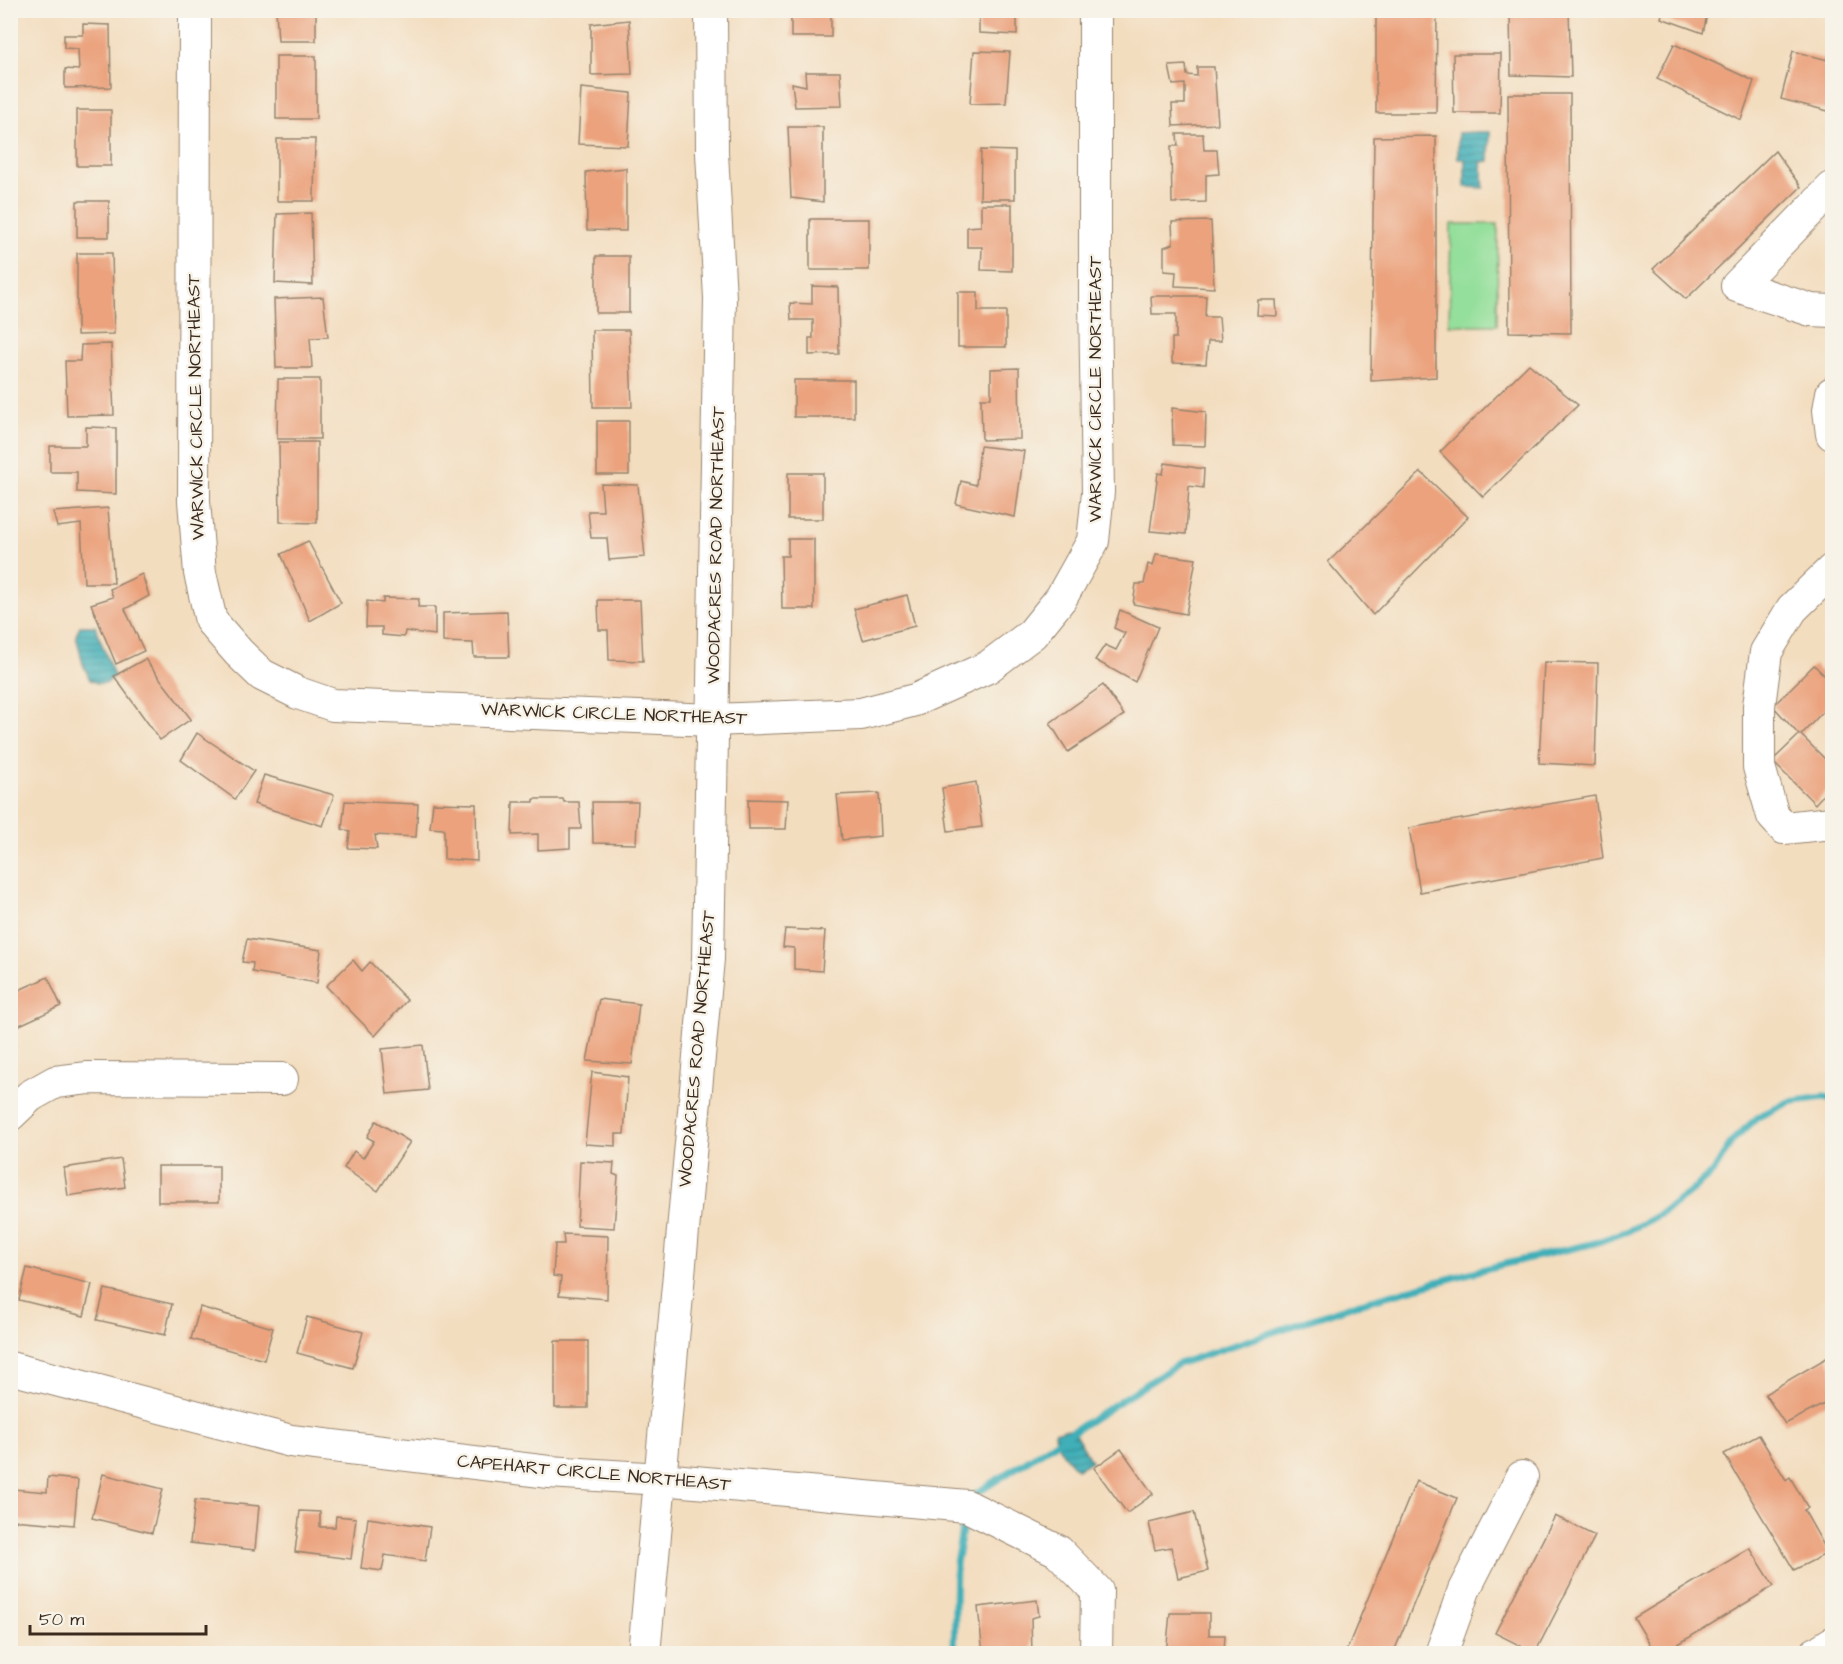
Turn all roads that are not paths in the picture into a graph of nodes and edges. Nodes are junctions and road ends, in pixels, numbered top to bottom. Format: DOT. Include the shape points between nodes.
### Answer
graph roads {
  1 [pos="195,10"];
  2 [pos="711,10"];
  3 [pos="1095,10"];
  4 [pos="1833,188"];
  5 [pos="1833,311"];
  6 [pos="1833,393"];
  7 [pos="1833,434"];
  8 [pos="1833,570"];
  9 [pos="713,720"];
  10 [pos="1833,823"];
  11 [pos="282,1078"];
  12 [pos="10,1116"];
  13 [pos="10,1368"];
  14 [pos="1522,1477"];
  15 [pos="661,1479"];
  16 [pos="1833,1643"];
  17 [pos="644,1653"];
  18 [pos="1096,1653"];
  19 [pos="1441,1653"];
  20 [pos="1815,1653"];
  1 -- 9 [label="street, WARWICK CIRCLE NORTHEAST" via="194,501 200,573 211,621 262,675 333,705"];
  2 -- 9 [label="street, WOODACRES ROAD NORTHEAST" via="712,153 720,298"];
  3 -- 9 [label="street, WARWICK CIRCLE NORTHEAST" via="1098,492 1093,541 1061,598 1032,634 988,667 915,700 861,714"];
  4 -- 5 [label="street" via="1737,286 1811,310"];
  6 -- 7 [label="street" via="1829,410"];
  8 -- 10 [label="street" via="1792,609 1766,652 1759,706 1759,767 1773,816 1784,828"];
  9 -- 15 [label="street, WOODACRES ROAD NORTHEAST" via="708,959"];
  11 -- 12 [label="street" via="88,1078 55,1082 30,1096"];
  13 -- 15 [label="street, CAPEHART CIRCLE NORTHEAST" via="291,1441 549,1472"];
  14 -- 19 [label="street" via="1464,1590"];
  15 -- 17 [label="street, WOODACRES ROAD NORTHEAST"];
  15 -- 18 [label="street, CAPEHART CIRCLE NORTHEAST" via="967,1506 1058,1551 1097,1591"];
  16 -- 20 [label="street"];
}
